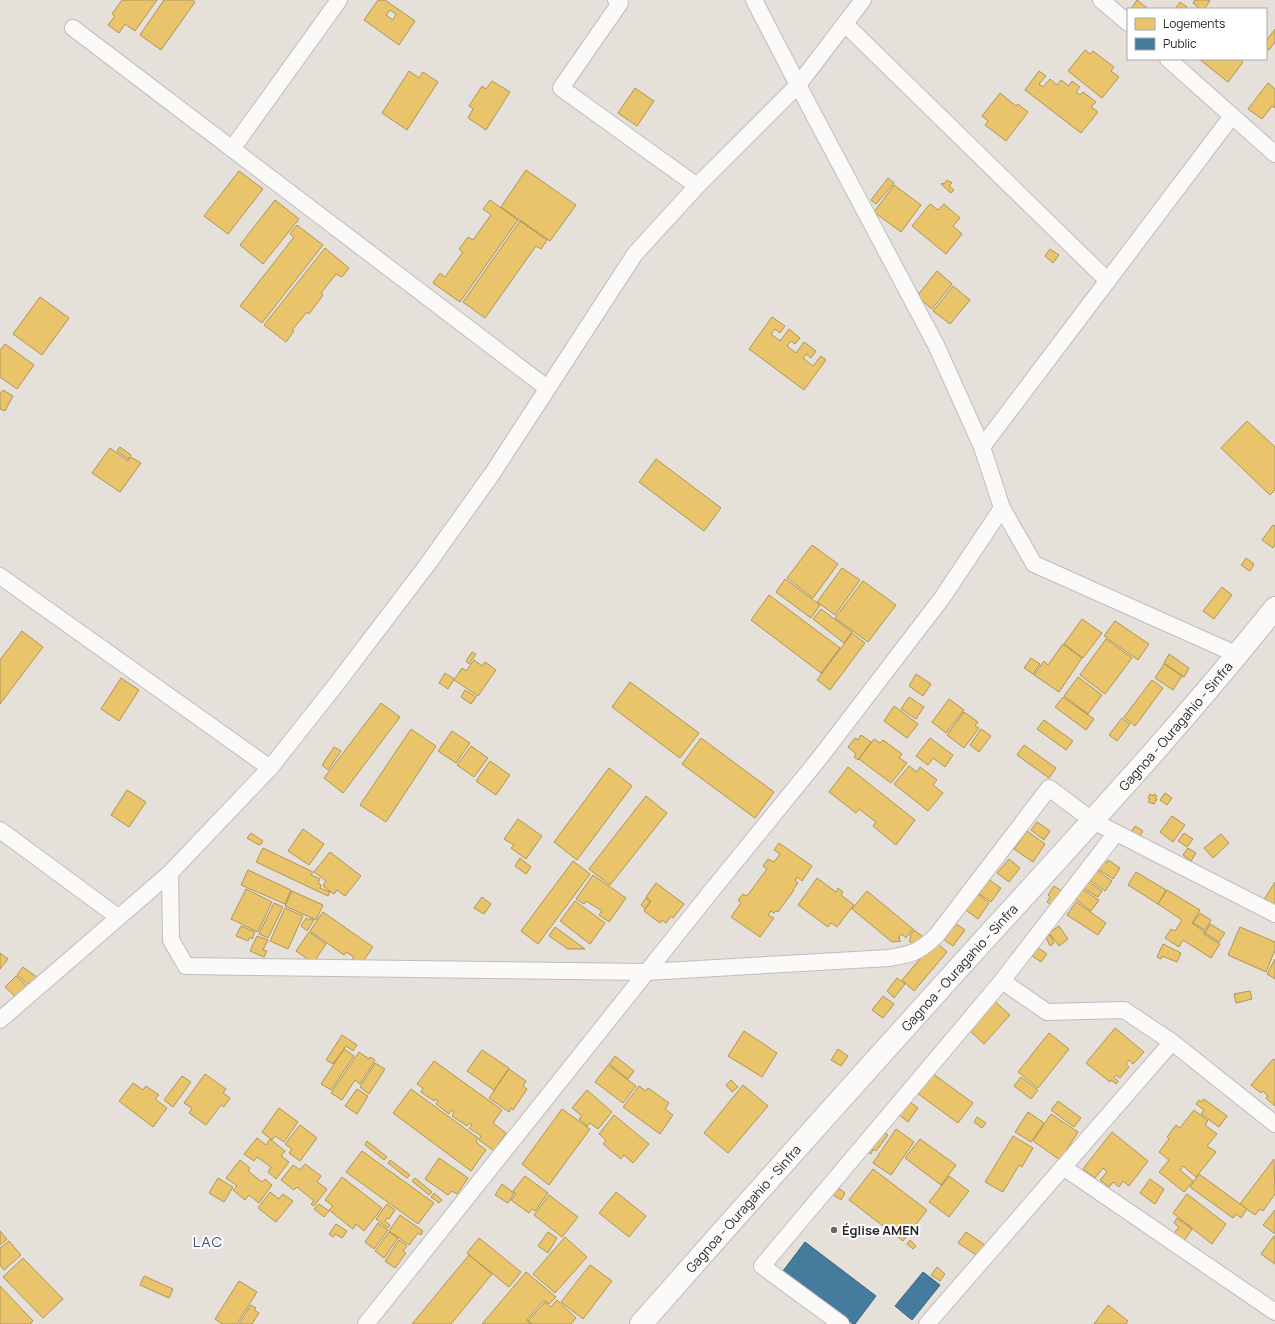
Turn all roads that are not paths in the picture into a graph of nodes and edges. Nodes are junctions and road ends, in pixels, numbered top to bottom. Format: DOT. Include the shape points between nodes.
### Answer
graph roads {
  1 [pos="339,0"];
  2 [pos="616,0"];
  3 [pos="754,0"];
  4 [pos="863,0"];
  5 [pos="1107,2"];
  6 [pos="1127,23"];
  7 [pos="845,24"];
  8 [pos="73,28"];
  9 [pos="1169,60"];
  10 [pos="798,86"];
  11 [pos="1232,116"];
  12 [pos="232,149"];
  13 [pos="1275,154"];
  14 [pos="698,186"];
  15 [pos="1108,281"];
  16 [pos="547,388"];
  17 [pos="982,447"];
  18 [pos="1002,508"];
  19 [pos="0,576"];
  20 [pos="1275,608"];
  21 [pos="1238,655"];
  22 [pos="270,768"];
  23 [pos="1093,821"];
  24 [pos="0,830"];
  25 [pos="1116,833"];
  26 [pos="170,873"];
  27 [pos="1275,914"];
  28 [pos="118,917"];
  29 [pos="647,972"];
  30 [pos="1002,980"];
  31 [pos="0,1020"];
  32 [pos="1172,1042"];
  33 [pos="1275,1124"];
  34 [pos="1063,1167"];
  35 [pos="1275,1312"];
  36 [pos="366,1324"];
  37 [pos="642,1324"];
  38 [pos="840,1324"];
  39 [pos="927,1324"];
  1 -- 12 [label="street"];
  2 -- 14 [label="street" via="620,3 561,88"];
  3 -- 10 [label="street"];
  4 -- 7 [label="street"];
  5 -- 6 [label="street"];
  7 -- 10 [label="street"];
  7 -- 15 [label="street"];
  8 -- 12 [label="street"];
  9 -- 11 [label="street"];
  10 -- 14 [label="street"];
  10 -- 17 [label="street" via="936,346"];
  11 -- 13 [label="street"];
  11 -- 15 [label="street"];
  12 -- 16 [label="street"];
  14 -- 16 [label="street" via="635,254"];
  15 -- 17 [label="street"];
  16 -- 22 [label="street" via="492,474 427,565"];
  17 -- 18 [label="street"];
  18 -- 21 [label="street" via="1034,564"];
  18 -- 29 [label="street" via="942,598 818,760"];
  19 -- 22 [label="street"];
  20 -- 21 [label="main road, Gagnoa - Ouragahio - Sinfra"];
  21 -- 23 [label="main road, Gagnoa - Ouragahio - Sinfra"];
  22 -- 26 [label="street"];
  23 -- 25 [label="street"];
  23 -- 29 [label="street" via="1049,788 936,936 923,948 909,954 889,958"];
  23 -- 37 [label="main road, Gagnoa - Ouragahio - Sinfra"];
  24 -- 28 [label="street"];
  25 -- 27 [label="street"];
  25 -- 30 [label="street"];
  26 -- 28 [label="street"];
  26 -- 29 [label="street" via="171,940 186,966"];
  28 -- 31 [label="street"];
  29 -- 36 [label="street"];
  30 -- 32 [label="street" via="1047,1012 1124,1010"];
  30 -- 38 [label="street" via="762,1266"];
  32 -- 33 [label="street"];
  32 -- 34 [label="street"];
  34 -- 35 [label="street"];
  34 -- 39 [label="street"];
}
